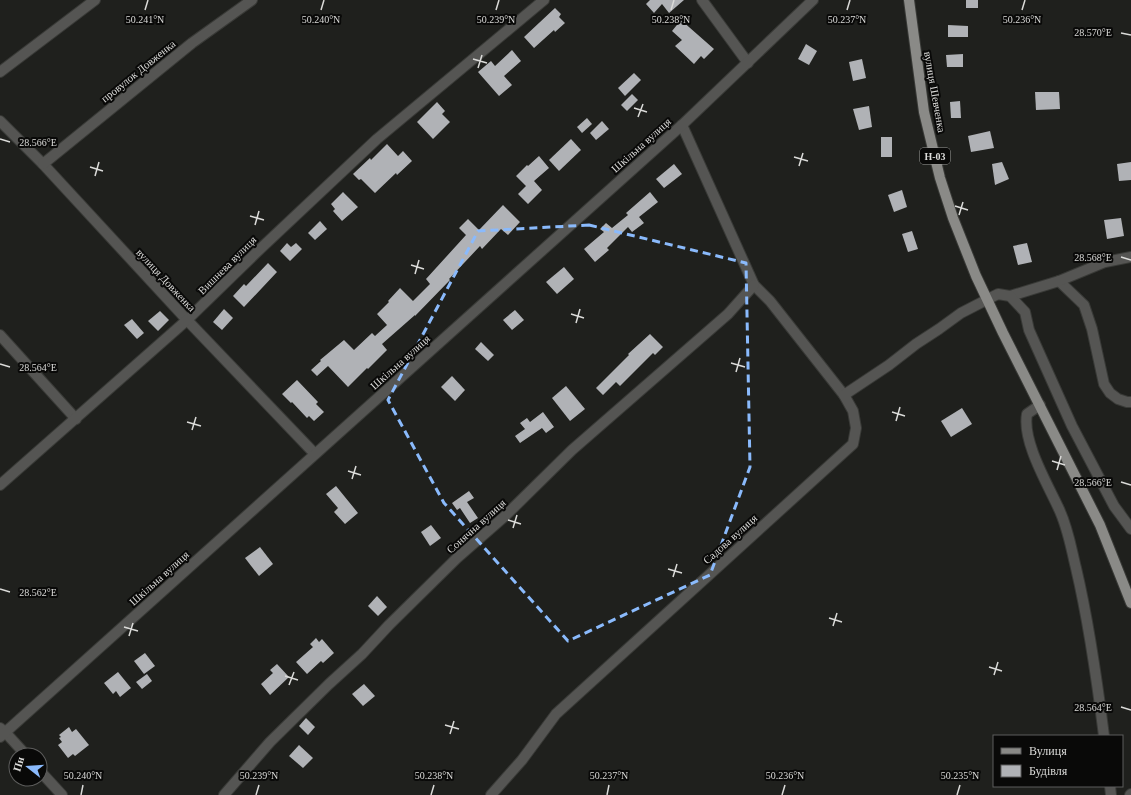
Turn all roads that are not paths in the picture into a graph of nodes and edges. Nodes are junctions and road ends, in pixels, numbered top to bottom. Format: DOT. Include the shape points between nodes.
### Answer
graph roads {
  1 [pos="95,0"];
  2 [pos="252,0"];
  3 [pos="544,0"];
  4 [pos="702,0"];
  5 [pos="813,0"];
  6 [pos="908,0"];
  7 [pos="748,63"];
  8 [pos="0,72"];
  9 [pos="0,121"];
  10 [pos="682,125"];
  11 [pos="43,164"];
  12 [pos="1131,257"];
  13 [pos="1059,281"];
  14 [pos="754,285"];
  15 [pos="1010,296"];
  16 [pos="987,299"];
  17 [pos="187,320"];
  18 [pos="0,335"];
  19 [pos="844,395"];
  20 [pos="1131,402"];
  21 [pos="1040,406"];
  22 [pos="76,419"];
  23 [pos="316,454"];
  24 [pos="0,484"];
  25 [pos="1131,529"];
  26 [pos="1131,603"];
  27 [pos="2,732"];
  28 [pos="1104,735"];
  29 [pos="18,747"];
  30 [pos="48,780"];
  31 [pos="62,795"];
  32 [pos="224,795"];
  33 [pos="491,795"];
  1 -- 8 [label="street"];
  2 -- 11 [label="street, провулок Довженка" via="192,42"];
  3 -- 17 [label="street, Вишнева вулиця" via="376,139"];
  4 -- 7 [label="street"];
  5 -- 7 [label="street, Шкільна вулиця"];
  6 -- 16 [label="main road, вулиця Шевченка / Н-03" via="924,112 940,178 952,218"];
  7 -- 10 [label="street, Шкільна вулиця"];
  9 -- 11 [label="street, вулиця Довженка"];
  10 -- 14 [label="street"];
  10 -- 23 [label="street, Шкільна вулиця"];
  11 -- 17 [label="street, вулиця Довженка"];
  12 -- 13 [label="street" via="1105,262"];
  13 -- 15 [label="street"];
  13 -- 20 [label="street" via="1084,305 1104,384 1118,399"];
  14 -- 19 [label="street, Садова вулиця" via="770,301"];
  14 -- 32 [label="street, Сонячна вулиця" via="728,314 572,450 505,516 457,558 270,742"];
  15 -- 16 [label="street" via="998,294"];
  15 -- 25 [label="street" via="1025,312 1029,330 1072,426 1114,506"];
  16 -- 19 [label="street" via="961,312"];
  16 -- 21 [label="main road, Н-03"];
  17 -- 22 [label="street, Вишнева вулиця"];
  17 -- 23 [label="street, вулиця Довженка"];
  18 -- 22 [label="street"];
  19 -- 33 [label="street, Садова вулиця" via="852,411 856,428 853,444 556,714 522,760"];
  21 -- 26 [label="main road, Н-03" via="1100,525"];
  21 -- 28 [label="street" via="1027,414 1026,421 1033,453 1064,520 1083,595"];
  22 -- 24 [label="street, Вишнева вулиця"];
  23 -- 27 [label="street, Шкільна вулиця"];
  27 -- 29 [label="street"];
  30 -- 31 [label="street"];
}
